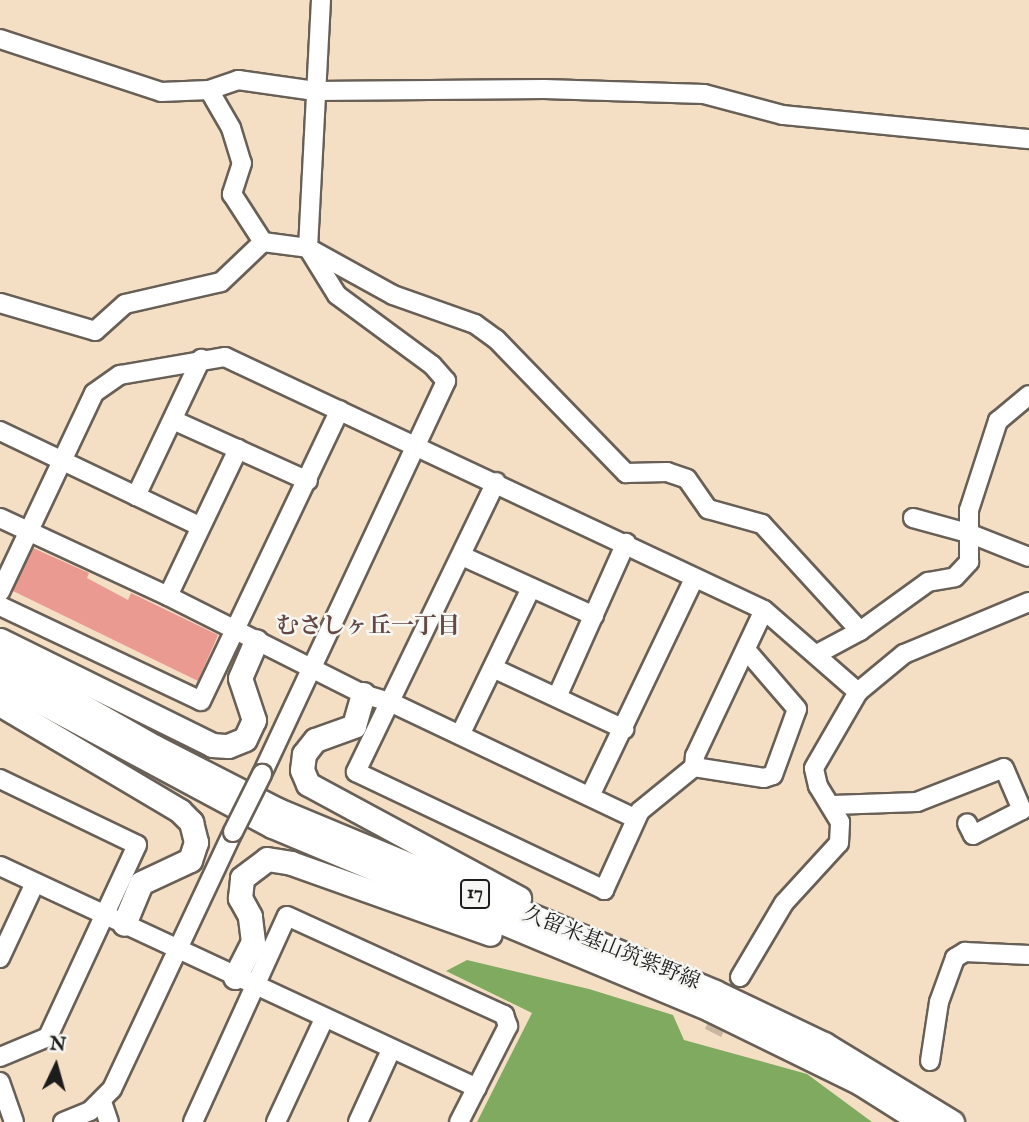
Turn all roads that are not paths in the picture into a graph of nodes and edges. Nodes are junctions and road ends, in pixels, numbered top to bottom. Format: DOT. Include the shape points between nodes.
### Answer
graph roads {
  1 [pos="321,0"];
  2 [pos="0,39"];
  3 [pos="209,90"];
  4 [pos="316,91"];
  5 [pos="1029,139"];
  6 [pos="263,242"];
  7 [pos="308,248"];
  8 [pos="0,303"];
  9 [pos="201,359"];
  10 [pos="1029,394"];
  11 [pos="340,410"];
  12 [pos="173,420"];
  13 [pos="0,431"];
  14 [pos="418,446"];
  15 [pos="238,449"];
  16 [pos="62,460"];
  17 [pos="308,481"];
  18 [pos="496,482"];
  19 [pos="136,496"];
  20 [pos="0,518"];
  21 [pos="913,518"];
  22 [pos="199,526"];
  23 [pos="29,532"];
  24 [pos="971,534"];
  25 [pos="626,543"];
  26 [pos="462,556"];
  27 [pos="1029,557"];
  28 [pos="694,579"];
  29 [pos="531,588"];
  30 [pos="0,592"];
  31 [pos="169,596"];
  32 [pos="1029,602"];
  33 [pos="0,606"];
  34 [pos="764,610"];
  35 [pos="594,616"];
  36 [pos="235,629"];
  37 [pos="860,631"];
  38 [pos="0,640"];
  39 [pos="256,641"];
  40 [pos="746,650"];
  41 [pos="817,654"];
  42 [pos="0,659"];
  43 [pos="493,668"];
  44 [pos="312,670"];
  45 [pos="0,680"];
  46 [pos="858,692"];
  47 [pos="363,694"];
  48 [pos="557,697"];
  49 [pos="390,702"];
  50 [pos="0,704"];
  51 [pos="624,729"];
  52 [pos="460,735"];
  53 [pos="694,766"];
  54 [pos="0,779"];
  55 [pos="590,796"];
  56 [pos="833,805"];
  57 [pos="636,819"];
  58 [pos="967,823"];
  59 [pos="0,866"];
  60 [pos="35,883"];
  61 [pos="102,915"];
  62 [pos="124,924"];
  63 [pos="584,948"];
  64 [pos="177,950"];
  65 [pos="1029,955"];
  66 [pos="0,958"];
  67 [pos="740,977"];
  68 [pos="245,982"];
  69 [pos="324,1018"];
  70 [pos="391,1050"];
  71 [pos="0,1057"];
  72 [pos="930,1061"];
  73 [pos="0,1082"];
  74 [pos="477,1088"];
  75 [pos="102,1102"];
  76 [pos="14,1122"];
  77 [pos="63,1122"];
  78 [pos="109,1122"];
  79 [pos="193,1122"];
  80 [pos="276,1122"];
  81 [pos="358,1122"];
  82 [pos="459,1122"];
  83 [pos="922,1122"];
  84 [pos="952,1122"];
  1 -- 4 [label="street"];
  2 -- 3 [label="street" via="106,70 161,92"];
  3 -- 4 [label="street" via="238,80"];
  3 -- 6 [label="street" via="231,128 242,163 232,194"];
  4 -- 5 [label="street" via="544,89 704,94 783,115"];
  4 -- 7 [label="street"];
  6 -- 7 [label="street"];
  6 -- 8 [label="street" via="221,282 125,304 95,331"];
  7 -- 14 [label="street" via="337,295 441,373 445,390"];
  7 -- 37 [label="street" via="393,295 475,324 496,339 626,473 667,472 687,479 708,509 762,524"];
  9 -- 11 [label="street" via="225,357"];
  9 -- 12 [label="street"];
  9 -- 16 [label="street" via="120,376 94,393"];
  10 -- 24 [label="street" via="998,421 969,510"];
  11 -- 14 [label="street"];
  11 -- 17 [label="street"];
  12 -- 15 [label="street"];
  12 -- 19 [label="street"];
  13 -- 16 [label="street"];
  14 -- 18 [label="street"];
  14 -- 44 [label="street"];
  15 -- 17 [label="street"];
  15 -- 22 [label="street"];
  16 -- 19 [label="street"];
  16 -- 23 [label="street"];
  17 -- 36 [label="street"];
  18 -- 25 [label="street"];
  18 -- 26 [label="street"];
  19 -- 22 [label="street"];
  20 -- 23 [label="street"];
  21 -- 24 [label="street"];
  22 -- 31 [label="street"];
  23 -- 30 [label="street"];
  23 -- 31 [label="street"];
  24 -- 27 [label="street"];
  24 -- 37 [label="street" via="969,562 955,577 928,582"];
  25 -- 28 [label="street"];
  25 -- 35 [label="street"];
  26 -- 29 [label="street"];
  26 -- 49 [label="street"];
  28 -- 34 [label="street"];
  28 -- 51 [label="street"];
  29 -- 35 [label="street"];
  29 -- 43 [label="street"];
  31 -- 36 [label="street"];
  32 -- 46 [label="street" via="904,654"];
  33 -- 36 [label="street" via="201,701"];
  34 -- 40 [label="street"];
  34 -- 41 [label="street"];
  35 -- 48 [label="street"];
  36 -- 39 [label="street"];
  37 -- 41 [label="street"];
  38 -- 39 [label="main road" via="212,745 228,746 245,738 254,720 240,678"];
  39 -- 44 [label="street"];
  40 -- 53 [label="street"];
  40 -- 53 [label="street" via="797,709 773,775 764,778"];
  41 -- 46 [label="street"];
  42 -- 63 [label="main road, 久留米基山筑紫野線 / 17" via="278,810"];
  43 -- 48 [label="street"];
  43 -- 52 [label="street"];
  44 -- 47 [label="street"];
  44 -- 64 [label="street, bridge"];
  45 -- 63 [label="main road, 久留米基山筑紫野線 / 17" via="272,826"];
  46 -- 56 [label="street" via="814,768 818,786"];
  47 -- 49 [label="street"];
  47 -- 63 [label="main road" via="354,726 315,740 304,754 302,770 308,784 535,906"];
  48 -- 51 [label="street"];
  49 -- 52 [label="street"];
  49 -- 57 [label="street" via="356,772 393,790 604,890"];
  50 -- 62 [label="main road" via="180,811 191,822 195,842 190,860 141,883"];
  51 -- 55 [label="street"];
  52 -- 55 [label="street"];
  53 -- 57 [label="street"];
  54 -- 61 [label="street" via="137,845"];
  55 -- 57 [label="street"];
  56 -- 58 [label="street" via="917,802 1003,768 1022,810 973,835"];
  56 -- 67 [label="street" via="840,822 839,843 784,903"];
  59 -- 60 [label="street"];
  60 -- 61 [label="street"];
  60 -- 66 [label="street"];
  61 -- 62 [label="street"];
  61 -- 71 [label="street" via="48,1037"];
  62 -- 64 [label="street"];
  63 -- 68 [label="main road" via="532,948 291,863 267,859 242,878 240,898 250,916 253,942"];
  63 -- 83 [label="main road, 久留米基山筑紫野線 / 17" via="765,1034 860,1083"];
  63 -- 84 [label="main road, 久留米基山筑紫野線 / 17" via="715,992 824,1044"];
  64 -- 68 [label="street"];
  64 -- 75 [label="street"];
  65 -- 72 [label="street" via="965,952 955,958 939,1002"];
  68 -- 69 [label="street"];
  68 -- 74 [label="street" via="287,916 504,1015 508,1026"];
  68 -- 79 [label="street"];
  69 -- 70 [label="street"];
  69 -- 80 [label="street"];
  70 -- 74 [label="street"];
  70 -- 81 [label="street"];
  73 -- 76 [label="street"];
  74 -- 82 [label="street"];
  75 -- 77 [label="street"];
  75 -- 78 [label="street"];
}
